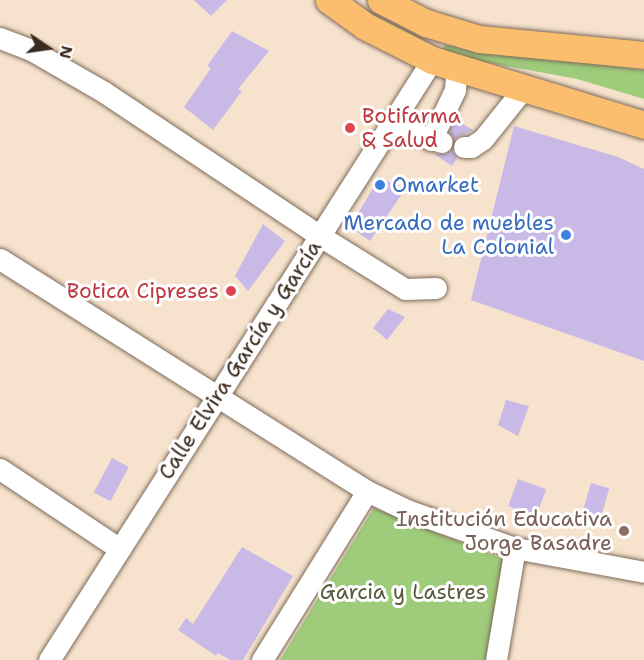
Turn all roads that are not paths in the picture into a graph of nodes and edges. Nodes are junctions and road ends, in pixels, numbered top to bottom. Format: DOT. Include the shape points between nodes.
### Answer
graph roads {
  1 [pos="329,0"];
  2 [pos="381,0"];
  3 [pos="0,38"];
  4 [pos="644,55"];
  5 [pos="442,64"];
  6 [pos="523,89"];
  7 [pos="642,125"];
  8 [pos="390,126"];
  9 [pos="464,147"];
  10 [pos="320,236"];
  11 [pos="0,259"];
  12 [pos="436,288"];
  13 [pos="216,398"];
  14 [pos="0,469"];
  15 [pos="367,491"];
  16 [pos="515,548"];
  17 [pos="120,549"];
  18 [pos="644,572"];
  19 [pos="49,660"];
  20 [pos="262,660"];
  21 [pos="496,660"];
  1 -- 5 [label="main road" via="365,26"];
  2 -- 4 [label="main road" via="426,23 479,39"];
  3 -- 10 [label="street" via="31,50 104,92"];
  5 -- 6 [label="main road"];
  5 -- 8 [label="street, Calle Elvira García y García"];
  5 -- 8 [label="street" via="456,77 455,90 436,141"];
  6 -- 7 [label="main road"];
  6 -- 9 [label="street" via="483,139"];
  8 -- 10 [label="street, Calle Elvira García y García"];
  10 -- 12 [label="street" via="405,289"];
  10 -- 13 [label="street, Calle Elvira García y García"];
  11 -- 13 [label="street"];
  13 -- 15 [label="street"];
  13 -- 17 [label="street, Calle Elvira García y García"];
  14 -- 17 [label="street"];
  15 -- 16 [label="street" via="409,511"];
  15 -- 20 [label="street"];
  16 -- 18 [label="street"];
  16 -- 21 [label="street"];
  17 -- 19 [label="street, Calle Elvira García y García"];
}
